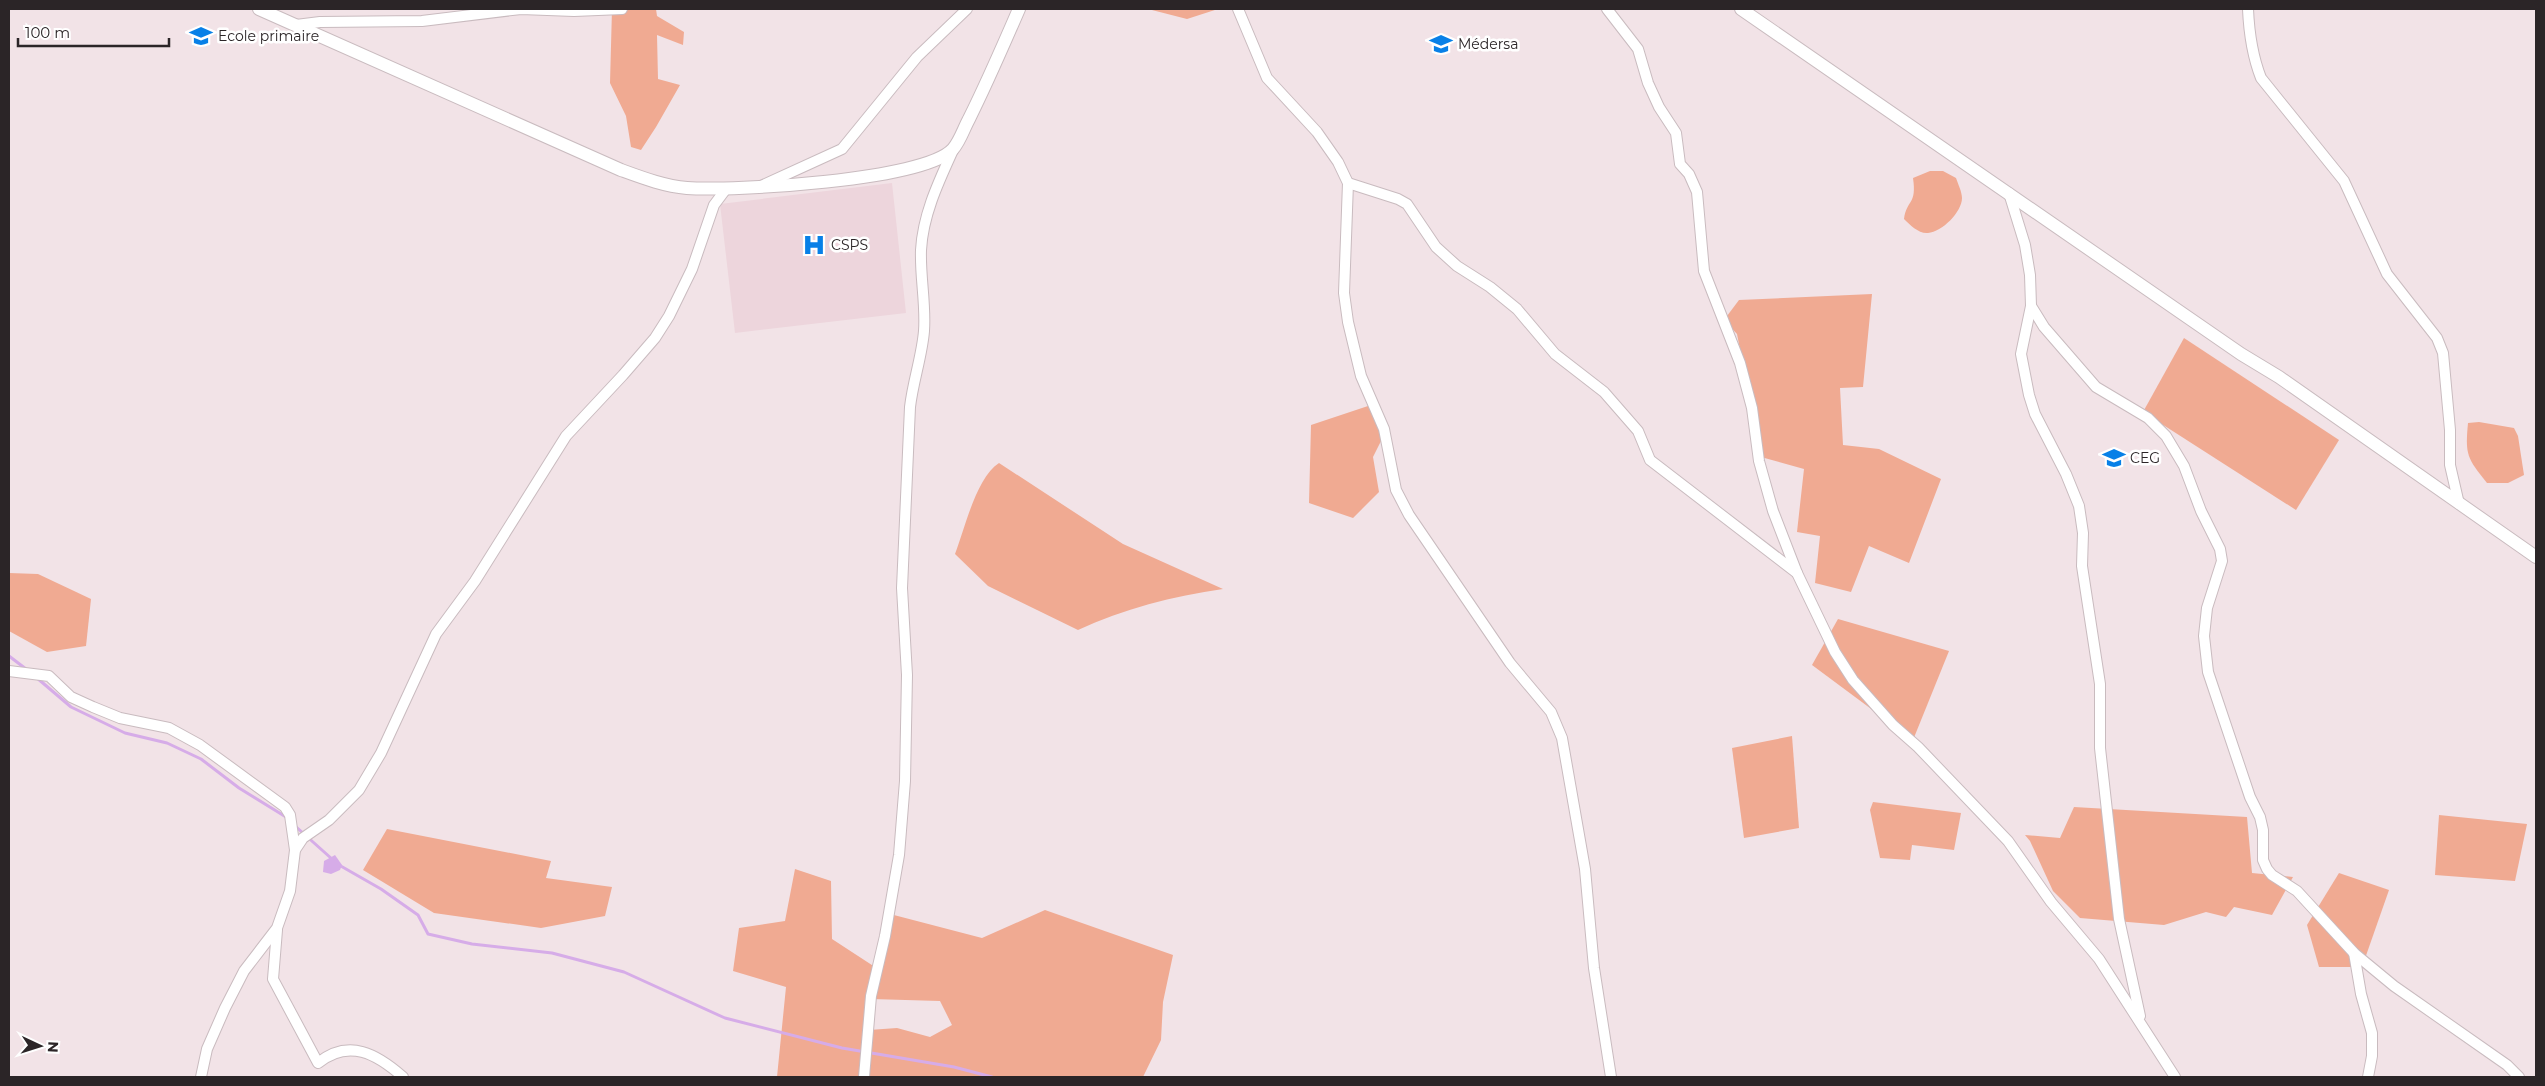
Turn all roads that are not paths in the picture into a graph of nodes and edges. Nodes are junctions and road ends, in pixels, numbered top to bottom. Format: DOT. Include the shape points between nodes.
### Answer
graph roads {
  1 [pos="259,9"];
  2 [pos="622,9"];
  3 [pos="967,9"];
  4 [pos="1019,9"];
  5 [pos="1238,9"];
  6 [pos="1607,9"];
  7 [pos="1741,9"];
  8 [pos="2248,9"];
  9 [pos="296,25"];
  10 [pos="954,148"];
  11 [pos="1348,183"];
  12 [pos="756,188"];
  13 [pos="726,189"];
  14 [pos="2009,193"];
  15 [pos="2031,306"];
  16 [pos="2459,504"];
  17 [pos="2536,557"];
  18 [pos="1797,573"];
  19 [pos="9,671"];
  20 [pos="295,850"];
  21 [pos="277,928"];
  22 [pos="2354,953"];
  23 [pos="2141,1022"];
  24 [pos="201,1077"];
  25 [pos="402,1077"];
  26 [pos="864,1077"];
  27 [pos="1611,1077"];
  28 [pos="2175,1077"];
  29 [pos="2368,1077"];
  30 [pos="2519,1077"];
  1 -- 9 [label="street"];
  2 -- 9 [label="street" via="521,9 422,21"];
  3 -- 12 [label="street" via="917,57 842,150"];
  4 -- 10 [label="street"];
  5 -- 11 [label="street" via="1267,78 1317,132"];
  6 -- 18 [label="street" via="1638,49 1648,83 1676,133 1680,164 1689,174 1696,192 1704,271 1740,363 1752,408 1759,461 1773,511"];
  7 -- 14 [label="street"];
  8 -- 16 [label="street" via="2249,33 2260,78 2344,181 2387,274 2437,338 2443,354 2450,465"];
  9 -- 13 [label="street" via="621,170 670,186"];
  10 -- 12 [label="street" via="935,161 875,174"];
  10 -- 26 [label="street" via="932,196 921,251 924,334 910,407 903,579 907,675 905,781 899,855 871,996"];
  11 -- 18 [label="street" via="1407,204 1436,247 1517,309 1555,354 1604,392 1638,431 1650,460"];
  11 -- 27 [label="street" via="1344,293 1348,322 1361,376 1384,429 1396,490 1409,515 1510,663 1551,712 1562,738 1585,870 1594,968"];
  12 -- 13 [label="street"];
  13 -- 20 [label="street" via="714,205 692,269 655,338 566,436 475,581 436,634 381,753 359,790 329,820 303,838"];
  14 -- 15 [label="street" via="2025,245"];
  14 -- 16 [label="street" via="2241,354 2287,382"];
  15 -- 22 [label="street" via="2044,327 2090,381 2117,402 2148,418 2166,436 2184,466 2220,549 2222,561 2207,608 2204,636 2208,672 2260,818 2263,860 2272,875 2297,891"];
  15 -- 23 [label="street" via="2021,354 2035,414 2079,506 2085,594 2094,632 2100,684 2100,748 2119,919"];
  16 -- 17 [label="street"];
  18 -- 23 [label="street" via="1835,652 1853,680 2008,841 2050,902 2099,959"];
  19 -- 20 [label="street" via="49,676 71,697 120,718 169,728 200,745 285,807 290,815"];
  20 -- 21 [label="street" via="290,890"];
  21 -- 24 [label="street" via="244,971 225,1008 207,1048"];
  21 -- 25 [label="street" via="274,979 318,1063 339,1052 363,1051"];
  22 -- 29 [label="street" via="2372,1033"];
  22 -- 30 [label="street"];
  23 -- 28 [label="street"];
}
